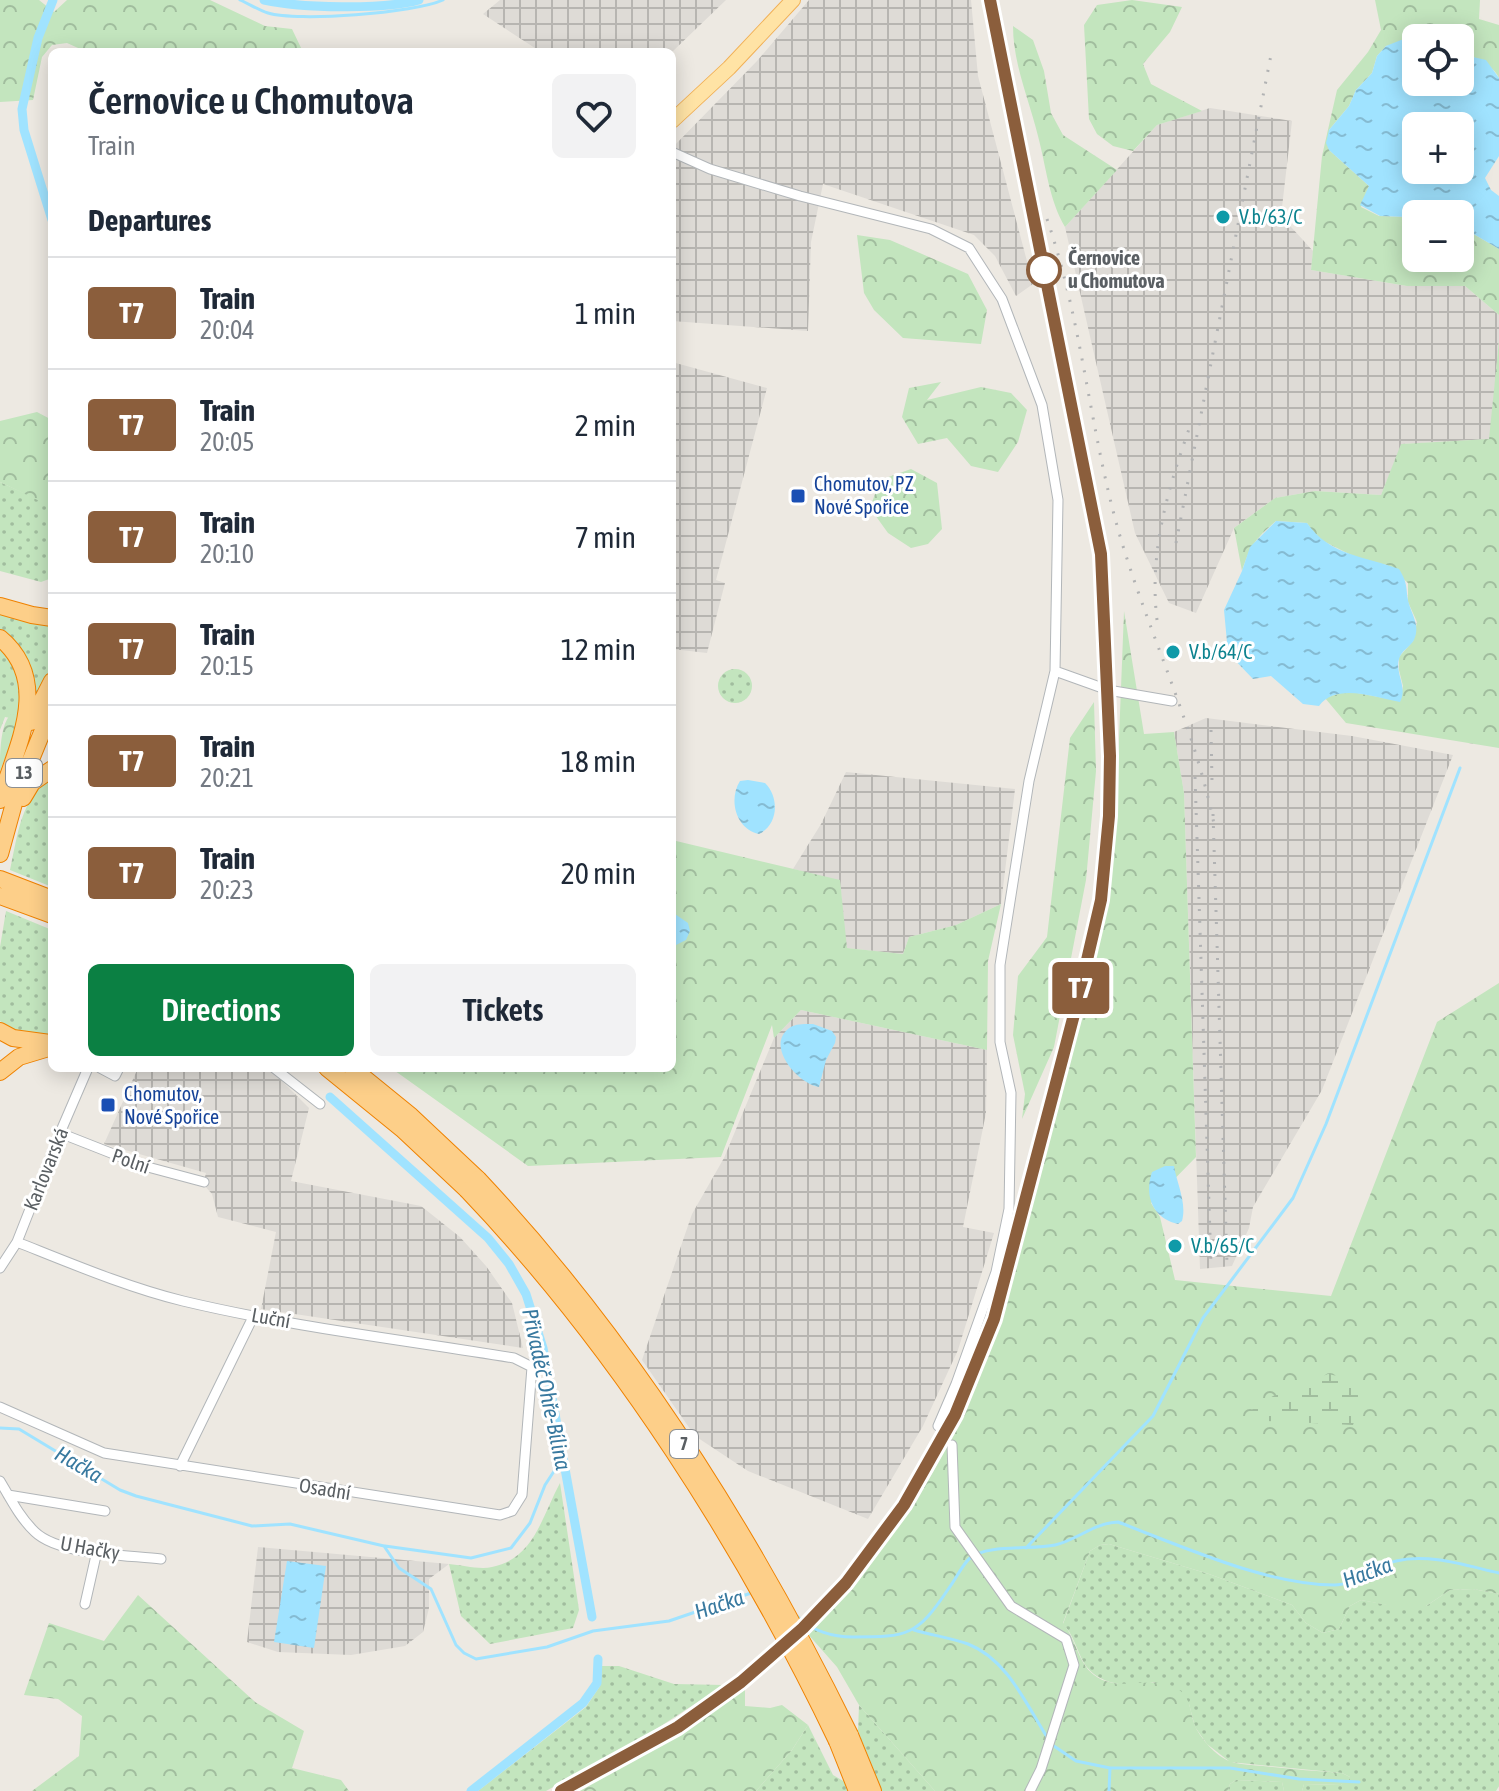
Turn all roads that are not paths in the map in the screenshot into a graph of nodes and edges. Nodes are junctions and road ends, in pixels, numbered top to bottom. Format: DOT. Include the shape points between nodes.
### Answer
graph roads {
  1 [pos="793,0"];
  2 [pos="676,117"];
  3 [pos="676,154"];
  4 [pos="0,606"];
  5 [pos="48,617"];
  6 [pos="0,638"];
  7 [pos="1055,671"];
  8 [pos="48,689"];
  9 [pos="1172,701"];
  10 [pos="48,718"];
  11 [pos="15,757"];
  12 [pos="48,772"];
  13 [pos="0,800"];
  14 [pos="2,847"];
  15 [pos="0,879"];
  16 [pos="0,896"];
  17 [pos="48,909"];
  18 [pos="48,910"];
  19 [pos="0,1031"];
  20 [pos="48,1044"];
  21 [pos="48,1046"];
  22 [pos="0,1072"];
  23 [pos="86,1072"];
  24 [pos="279,1072"];
  25 [pos="332,1072"];
  26 [pos="357,1072"];
  27 [pos="320,1104"];
  28 [pos="60,1133"];
  29 [pos="204,1182"];
  30 [pos="472,1185"];
  31 [pos="17,1242"];
  32 [pos="0,1268"];
  33 [pos="254,1315"];
  34 [pos="532,1367"];
  35 [pos="0,1407"];
  36 [pos="938,1426"];
  37 [pos="952,1445"];
  38 [pos="180,1466"];
  39 [pos="0,1481"];
  40 [pos="8,1495"];
  41 [pos="105,1511"];
  42 [pos="97,1551"];
  43 [pos="161,1559"];
  44 [pos="85,1604"];
  45 [pos="844,1738"];
  46 [pos="857,1791"];
  47 [pos="873,1791"];
  48 [pos="1030,1791"];
  1 -- 2 [label="main road"];
  3 -- 7 [label="street" via="770,187 931,229 969,248 1002,299 1042,405 1058,500"];
  4 -- 5 [label="highway"];
  6 -- 11 [label="highway" via="20,662 28,690"];
  7 -- 9 [label="street" via="1108,690"];
  7 -- 36 [label="street" via="1029,781 1000,965 1000,1042 1011,1093 1009,1209 996,1272"];
  8 -- 11 [label="highway, 13"];
  10 -- 14 [label="highway, 13"];
  11 -- 13 [label="highway, 13"];
  12 -- 14 [label="highway" via="32,783"];
  15 -- 17 [label="highway"];
  16 -- 18 [label="highway"];
  19 -- 20 [label="highway"];
  21 -- 22 [label="highway" via="19,1057"];
  23 -- 28 [label="street, Karlovarská"];
  24 -- 27 [label="street"];
  25 -- 30 [label="highway, 7"];
  26 -- 30 [label="highway, 7" via="411,1116"];
  28 -- 29 [label="street, Polní" via="144,1166"];
  28 -- 31 [label="street, Karlovarská"];
  30 -- 45 [label="highway, 7, bridge" via="666,1443"];
  31 -- 32 [label="street, Karlovarská"];
  31 -- 33 [label="street, Luční" via="181,1301"];
  33 -- 34 [label="street, Luční" via="514,1358"];
  33 -- 38 [label="street"];
  34 -- 38 [label="street, Osadní" via="522,1495 507,1514"];
  35 -- 38 [label="street, Osadní" via="104,1453"];
  37 -- 48 [label="street" via="955,1527 1011,1606 1066,1639 1074,1665"];
  39 -- 40 [label="street, U Hačky"];
  40 -- 41 [label="street"];
  40 -- 42 [label="street, U Hačky" via="37,1535"];
  42 -- 43 [label="street, U Hačky"];
  42 -- 44 [label="street"];
  45 -- 46 [label="highway, 7"];
  45 -- 47 [label="highway, 7"];
}
